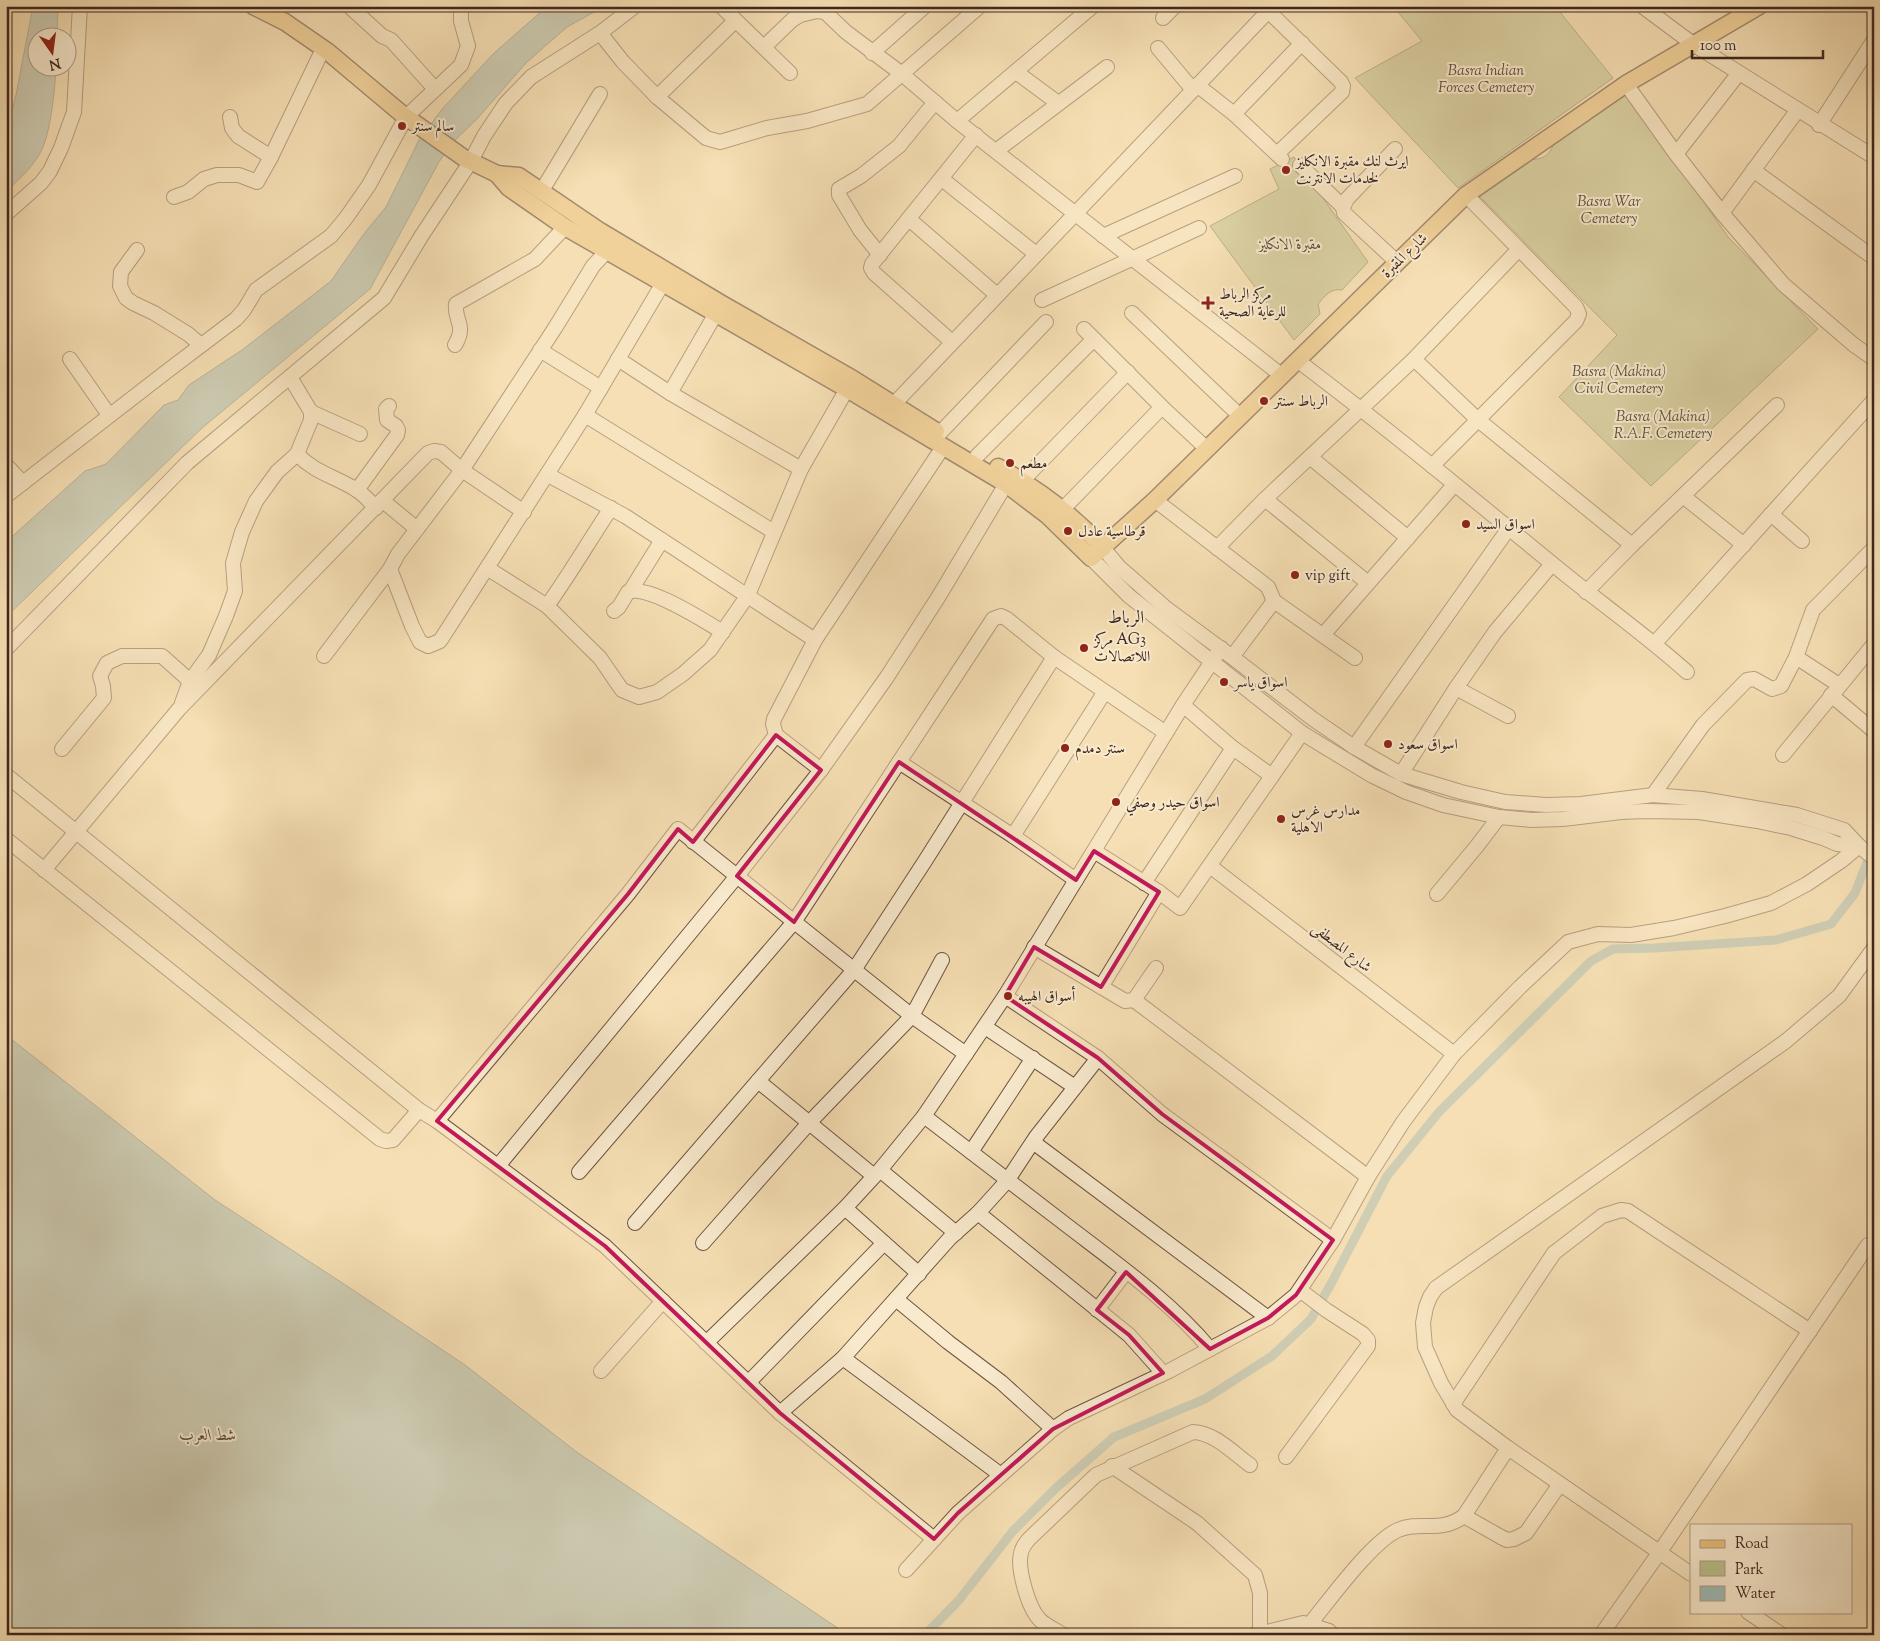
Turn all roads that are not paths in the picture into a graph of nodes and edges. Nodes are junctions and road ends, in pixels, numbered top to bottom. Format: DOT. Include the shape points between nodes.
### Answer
graph roads {
  1 [pos="80,6"];
  2 [pos="252,6"];
  3 [pos="349,6"];
  4 [pos="461,6"];
  5 [pos="635,6"];
  6 [pos="722,6"];
  7 [pos="924,6"];
  8 [pos="980,6"];
  9 [pos="1093,6"];
  10 [pos="1175,6"];
  11 [pos="1642,6"];
  12 [pos="1759,6"];
  13 [pos="1268,8"];
  14 [pos="1163,18"];
  15 [pos="735,21"];
  16 [pos="600,33"];
  17 [pos="1874,40"];
  18 [pos="1302,43"];
  19 [pos="1693,44"];
  20 [pos="764,47"];
  21 [pos="1158,48"];
  22 [pos="323,49"];
  23 [pos="872,53"];
  24 [pos="1107,67"];
  25 [pos="1016,72"];
  26 [pos="790,73"];
  27 [pos="1738,73"];
  28 [pos="902,74"];
  29 [pos="1626,84"];
  30 [pos="1195,88"];
  31 [pos="435,89"];
  32 [pos="600,94"];
  33 [pos="657,97"];
  34 [pos="936,102"];
  35 [pos="1058,103"];
  36 [pos="1797,111"];
  37 [pos="1234,114"];
  38 [pos="230,117"];
  39 [pos="408,118"];
  40 [pos="957,121"];
  41 [pos="1819,124"];
  42 [pos="976,135"];
  43 [pos="1395,149"];
  44 [pos="996,151"];
  45 [pos="1676,154"];
  46 [pos="271,157"];
  47 [pos="1874,157"];
  48 [pos="468,160"];
  49 [pos="1300,165"];
  50 [pos="1753,170"];
  51 [pos="497,174"];
  52 [pos="1235,176"];
  53 [pos="942,179"];
  54 [pos="541,192"];
  55 [pos="1466,195"];
  56 [pos="174,197"];
  57 [pos="1343,207"];
  58 [pos="1074,213"];
  59 [pos="1722,213"];
  60 [pos="6,214"];
  61 [pos="909,219"];
  62 [pos="565,227"];
  63 [pos="1199,228"];
  64 [pos="1103,236"];
  65 [pos="1519,249"];
  66 [pos="137,250"];
  67 [pos="606,252"];
  68 [pos="1036,254"];
  69 [pos="880,255"];
  70 [pos="1132,258"];
  71 [pos="1874,258"];
  72 [pos="1397,262"];
  73 [pos="663,283"];
  74 [pos="997,295"];
  75 [pos="1042,300"];
  76 [pos="1132,313"];
  77 [pos="715,315"];
  78 [pos="1046,322"];
  79 [pos="1084,329"];
  80 [pos="1094,339"];
  81 [pos="952,342"];
  82 [pos="201,345"];
  83 [pos="456,345"];
  84 [pos="782,345"];
  85 [pos="540,350"];
  86 [pos="618,359"];
  87 [pos="1414,359"];
  88 [pos="1874,359"];
  89 [pos="70,360"];
  90 [pos="1297,360"];
  91 [pos="1128,372"];
  92 [pos="1282,374"];
  93 [pos="290,377"];
  94 [pos="601,388"];
  95 [pos="847,389"];
  96 [pos="670,393"];
  97 [pos="1874,400"];
  98 [pos="894,404"];
  99 [pos="1777,405"];
  100 [pos="389,406"];
  101 [pos="1162,407"];
  102 [pos="1361,408"];
  103 [pos="311,412"];
  104 [pos="109,415"];
  105 [pos="585,415"];
  106 [pos="1240,416"];
  107 [pos="1477,419"];
  108 [pos="360,434"];
  109 [pos="942,440"];
  110 [pos="1206,448"];
  111 [pos="297,454"];
  112 [pos="977,456"];
  113 [pos="1310,457"];
  114 [pos="6,465"];
  115 [pos="1432,466"];
  116 [pos="801,469"];
  117 [pos="462,470"];
  118 [pos="548,475"];
  119 [pos="1014,482"];
  120 [pos="23,483"];
  121 [pos="1454,485"];
  122 [pos="357,490"];
  123 [pos="6,496"];
  124 [pos="1683,496"];
  125 [pos="1265,499"];
  126 [pos="1154,500"];
  127 [pos="380,504"];
  128 [pos="611,508"];
  129 [pos="1063,509"];
  130 [pos="524,512"];
  131 [pos="1772,514"];
  132 [pos="1509,528"];
  133 [pos="417,529"];
  134 [pos="774,532"];
  135 [pos="1408,538"];
  136 [pos="662,540"];
  137 [pos="1802,541"];
  138 [pos="1632,545"];
  139 [pos="1744,545"];
  140 [pos="1217,548"];
  141 [pos="1874,548"];
  142 [pos="1097,553"];
  143 [pos="1552,564"];
  144 [pos="487,568"];
  145 [pos="390,569"];
  146 [pos="1368,583"];
  147 [pos="630,590"];
  148 [pos="1586,592"];
  149 [pos="748,596"];
  150 [pos="1274,601"];
  151 [pos="546,606"];
  152 [pos="614,611"];
  153 [pos="723,632"];
  154 [pos="1323,634"];
  155 [pos="814,640"];
  156 [pos="1655,643"];
  157 [pos="1874,644"];
  158 [pos="6,649"];
  159 [pos="1227,652"];
  160 [pos="324,656"];
  161 [pos="1054,657"];
  162 [pos="1796,657"];
  163 [pos="1355,658"];
  164 [pos="1212,662"];
  165 [pos="1687,672"];
  166 [pos="190,681"];
  167 [pos="1456,688"];
  168 [pos="1835,690"];
  169 [pos="1104,693"];
  170 [pos="1183,705"];
  171 [pos="179,709"];
  172 [pos="1508,716"];
  173 [pos="1874,731"];
  174 [pos="1302,733"];
  175 [pos="1166,734"];
  176 [pos="776,735"];
  177 [pos="1354,747"];
  178 [pos="1233,748"];
  179 [pos="62,749"];
  180 [pos="1783,755"];
  181 [pos="899,762"];
  182 [pos="821,770"];
  183 [pos="1401,774"];
  184 [pos="6,775"];
  185 [pos="1272,776"];
  186 [pos="1446,788"];
  187 [pos="1653,795"];
  188 [pos="962,802"];
  189 [pos="1440,803"];
  190 [pos="1701,806"];
  191 [pos="1499,816"];
  192 [pos="76,833"];
  193 [pos="1013,836"];
  194 [pos="6,839"];
  195 [pos="693,842"];
  196 [pos="1858,846"];
  197 [pos="1094,851"];
  198 [pos="1874,858"];
  199 [pos="1210,866"];
  200 [pos="44,870"];
  201 [pos="737,876"];
  202 [pos="1076,880"];
  203 [pos="1144,883"];
  204 [pos="1159,892"];
  205 [pos="1437,894"];
  206 [pos="794,922"];
  207 [pos="1034,947"];
  208 [pos="1874,948"];
  209 [pos="942,960"];
  210 [pos="1156,968"];
  211 [pos="854,970"];
  212 [pos="1101,987"];
  213 [pos="1005,996"];
  214 [pos="1134,1000"];
  215 [pos="912,1016"];
  216 [pos="984,1027"];
  217 [pos="966,1054"];
  218 [pos="1454,1054"];
  219 [pos="1033,1058"];
  220 [pos="1098,1058"];
  221 [pos="758,1081"];
  222 [pos="1076,1087"];
  223 [pos="419,1110"];
  224 [pos="924,1116"];
  225 [pos="437,1121"];
  226 [pos="809,1123"];
  227 [pos="1035,1142"];
  228 [pos="971,1152"];
  229 [pos="498,1166"];
  230 [pos="579,1172"];
  231 [pos="877,1173"];
  232 [pos="1368,1177"];
  233 [pos="1007,1180"];
  234 [pos="845,1208"];
  235 [pos="978,1212"];
  236 [pos="635,1223"];
  237 [pos="956,1233"];
  238 [pos="1333,1240"];
  239 [pos="704,1243"];
  240 [pos="884,1243"];
  241 [pos="1868,1245"];
  242 [pos="1126,1272"];
  243 [pos="919,1274"];
  244 [pos="1302,1292"];
  245 [pos="896,1299"];
  246 [pos="663,1301"];
  247 [pos="1097,1310"];
  248 [pos="1268,1318"];
  249 [pos="1810,1331"];
  250 [pos="706,1343"];
  251 [pos="1210,1348"];
  252 [pos="843,1358"];
  253 [pos="601,1371"];
  254 [pos="1163,1373"];
  255 [pos="748,1383"];
  256 [pos="1453,1404"];
  257 [pos="780,1413"];
  258 [pos="1053,1429"];
  259 [pos="1508,1448"];
  260 [pos="1286,1457"];
  261 [pos="1250,1465"];
  262 [pos="1112,1466"];
  263 [pos="1001,1475"];
  264 [pos="1560,1484"];
  265 [pos="1464,1516"];
  266 [pos="934,1539"];
  267 [pos="1660,1553"];
  268 [pos="906,1570"];
  269 [pos="1690,1573"];
  270 [pos="1751,1614"];
  271 [pos="1309,1625"];
  272 [pos="1258,1634"];
  273 [pos="1063,1635"];
  274 [pos="1332,1635"];
  275 [pos="1601,1635"];
  276 [pos="1782,1635"];
  1 -- 60 [label="street" via="74,112 50,171"];
  2 -- 22 [label="main road" via="285,22"];
  3 -- 31 [label="street" via="382,36 391,40"];
  4 -- 31 [label="street" via="461,21 468,46 466,54 461,65"];
  5 -- 16 [label="street"];
  6 -- 15 [label="street"];
  7 -- 23 [label="street"];
  8 -- 28 [label="street"];
  9 -- 25 [label="street"];
  10 -- 14 [label="street"];
  11 -- 19 [label="street"];
  12 -- 19 [label="main road, شارع المقبرة"];
  13 -- 18 [label="street"];
  13 -- 30 [label="street"];
  15 -- 20 [label="street"];
  15 -- 33 [label="street"];
  16 -- 33 [label="street"];
  16 -- 48 [label="street" via="531,77 506,103"];
  17 -- 41 [label="street"];
  18 -- 37 [label="street"];
  18 -- 37 [label="street" via="1341,82 1342,92 1280,157"];
  19 -- 27 [label="street"];
  19 -- 29 [label="main road, شارع المقبرة"];
  20 -- 23 [label="street" via="792,20 806,13 821,11"];
  20 -- 26 [label="street"];
  21 -- 30 [label="street"];
  22 -- 39 [label="main road"];
  22 -- 46 [label="street"];
  23 -- 28 [label="street"];
  24 -- 35 [label="street"];
  25 -- 35 [label="street"];
  25 -- 40 [label="street"];
  27 -- 36 [label="street"];
  27 -- 45 [label="street"];
  28 -- 33 [label="street" via="866,104 720,142 706,138"];
  28 -- 34 [label="street"];
  29 -- 45 [label="street"];
  29 -- 55 [label="main road, شارع المقبرة"];
  30 -- 37 [label="street"];
  30 -- 58 [label="street"];
  31 -- 39 [label="street"];
  32 -- 54 [label="street"];
  34 -- 40 [label="street"];
  34 -- 69 [label="street" via="899,146 839,189 838,195"];
  35 -- 44 [label="street"];
  36 -- 41 [label="street"];
  36 -- 50 [label="street"];
  38 -- 46 [label="street" via="238,136"];
  39 -- 48 [label="main road"];
  39 -- 82 [label="street" via="359,201 330,236 256,290 236,319"];
  40 -- 42 [label="street"];
  41 -- 47 [label="street"];
  42 -- 44 [label="street"];
  42 -- 53 [label="street"];
  43 -- 57 [label="street"];
  44 -- 58 [label="street"];
  45 -- 59 [label="street"];
  46 -- 56 [label="street" via="257,182 239,175 217,175"];
  48 -- 51 [label="main road"];
  48 -- 93 [label="street" via="384,298"];
  49 -- 57 [label="street"];
  50 -- 59 [label="street"];
  50 -- 71 [label="street"];
  51 -- 54 [label="main road" via="518,176"];
  51 -- 62 [label="main road" via="509,188"];
  52 -- 64 [label="street"];
  53 -- 61 [label="street"];
  53 -- 68 [label="street"];
  54 -- 84 [label="main road"];
  55 -- 65 [label="street"];
  55 -- 72 [label="main road, شارع المقبرة"];
  57 -- 72 [label="street" via="1344,214"];
  58 -- 64 [label="street"];
  58 -- 68 [label="street"];
  59 -- 88 [label="street" via="1783,284"];
  61 -- 69 [label="street"];
  61 -- 74 [label="street"];
  62 -- 67 [label="main road"];
  62 -- 83 [label="street" via="535,259 456,304 461,335"];
  63 -- 70 [label="street"];
  64 -- 70 [label="street"];
  65 -- 87 [label="street"];
  65 -- 107 [label="street" via="1579,314 1576,321"];
  66 -- 82 [label="street" via="121,272 120,286 126,298"];
  67 -- 73 [label="main road"];
  67 -- 85 [label="street" via="593,266"];
  68 -- 74 [label="street"];
  69 -- 81 [label="street" via="871,268 874,273"];
  70 -- 75 [label="street"];
  70 -- 92 [label="street"];
  72 -- 90 [label="main road, شارع المقبرة"];
  73 -- 77 [label="main road"];
  73 -- 86 [label="street"];
  74 -- 81 [label="street"];
  76 -- 106 [label="street"];
  77 -- 84 [label="main road"];
  77 -- 96 [label="street"];
  78 -- 109 [label="street"];
  79 -- 80 [label="street"];
  80 -- 91 [label="street"];
  80 -- 112 [label="street"];
  81 -- 98 [label="street"];
  82 -- 104 [label="street"];
  84 -- 95 [label="main road"];
  84 -- 98 [label="main road"];
  85 -- 94 [label="street"];
  85 -- 117 [label="street"];
  86 -- 94 [label="street"];
  86 -- 96 [label="street"];
  87 -- 102 [label="street"];
  87 -- 107 [label="street"];
  89 -- 104 [label="street"];
  90 -- 92 [label="main road, شارع المقبرة"];
  90 -- 102 [label="street"];
  91 -- 101 [label="street"];
  91 -- 119 [label="street"];
  92 -- 106 [label="main road, شارع المقبرة"];
  93 -- 103 [label="street"];
  93 -- 158 [label="street" via="188,463"];
  94 -- 105 [label="street"];
  95 -- 109 [label="main road"];
  95 -- 116 [label="street"];
  96 -- 116 [label="street"];
  97 -- 131 [label="street"];
  98 -- 109 [label="main road"];
  99 -- 124 [label="street"];
  100 -- 122 [label="street" via="386,409 387,420 396,426 397,435"];
  101 -- 110 [label="street"];
  101 -- 129 [label="street"];
  102 -- 113 [label="street"];
  102 -- 115 [label="street"];
  103 -- 108 [label="street"];
  103 -- 111 [label="street"];
  104 -- 120 [label="street"];
  105 -- 118 [label="street"];
  105 -- 134 [label="street"];
  106 -- 110 [label="main road, شارع المقبرة"];
  107 -- 115 [label="street"];
  107 -- 138 [label="street"];
  109 -- 112 [label="main road"];
  109 -- 119 [label="main road"];
  109 -- 155 [label="street"];
  110 -- 126 [label="main road, شارع المقبرة"];
  111 -- 122 [label="street" via="318,471"];
  111 -- 166 [label="street" via="277,472 256,501 233,563 235,591 226,616 209,655"];
  112 -- 119 [label="main road"];
  113 -- 125 [label="street"];
  113 -- 135 [label="street"];
  114 -- 120 [label="street"];
  115 -- 121 [label="street"];
  116 -- 134 [label="street"];
  117 -- 127 [label="street" via="441,452 428,453"];
  117 -- 130 [label="street"];
  117 -- 133 [label="street"];
  118 -- 128 [label="street"];
  118 -- 130 [label="street"];
  119 -- 129 [label="main road"];
  119 -- 142 [label="main road" via="1048,516"];
  119 -- 182 [label="street" via="893,669"];
  120 -- 123 [label="street"];
  121 -- 132 [label="street"];
  121 -- 135 [label="street"];
  122 -- 127 [label="street"];
  124 -- 138 [label="street"];
  124 -- 139 [label="street"];
  125 -- 140 [label="street"];
  125 -- 146 [label="street"];
  126 -- 140 [label="street"];
  126 -- 142 [label="main road, شارع المقبرة"];
  127 -- 133 [label="street"];
  127 -- 171 [label="street"];
  128 -- 136 [label="street"];
  128 -- 151 [label="street"];
  129 -- 142 [label="main road"];
  130 -- 144 [label="street"];
  131 -- 137 [label="street"];
  131 -- 139 [label="street"];
  132 -- 143 [label="street"];
  132 -- 177 [label="street"];
  133 -- 145 [label="street"];
  134 -- 149 [label="street"];
  135 -- 146 [label="street"];
  136 -- 147 [label="street"];
  136 -- 149 [label="street"];
  138 -- 148 [label="street"];
  139 -- 156 [label="street"];
  140 -- 150 [label="street" via="1268,587"];
  141 -- 162 [label="street" via="1813,610"];
  142 -- 159 [label="street"];
  142 -- 164 [label="street" via="1129,596"];
  143 -- 148 [label="street"];
  143 -- 167 [label="street" via="1495,632"];
  144 -- 145 [label="street" via="440,641 428,646 420,642 412,626"];
  144 -- 151 [label="street"];
  145 -- 160 [label="street"];
  146 -- 154 [label="street"];
  147 -- 152 [label="street"];
  147 -- 153 [label="street" via="663,598"];
  148 -- 156 [label="street"];
  149 -- 153 [label="street"];
  149 -- 155 [label="street"];
  150 -- 154 [label="street"];
  150 -- 159 [label="street"];
  151 -- 153 [label="street" via="600,658 622,690 639,697 657,692 683,674 710,650"];
  154 -- 163 [label="street"];
  155 -- 176 [label="street" via="774,719"];
  156 -- 165 [label="street"];
  157 -- 168 [label="street"];
  159 -- 164 [label="street"];
  159 -- 177 [label="street"];
  161 -- 169 [label="street"];
  161 -- 181 [label="street" via="1004,617 993,619"];
  161 -- 188 [label="street"];
  162 -- 168 [label="street"];
  162 -- 187 [label="street" via="1778,688 1772,689 1754,679 1747,680 1703,725"];
  164 -- 170 [label="street"];
  164 -- 174 [label="street"];
  166 -- 171 [label="street"];
  166 -- 179 [label="street" via="162,656 122,656 107,663 100,676 104,698"];
  167 -- 172 [label="street"];
  167 -- 183 [label="street"];
  168 -- 173 [label="street"];
  168 -- 180 [label="street"];
  169 -- 175 [label="street"];
  169 -- 193 [label="street"];
  170 -- 175 [label="street"];
  170 -- 178 [label="street"];
  171 -- 192 [label="street"];
  174 -- 185 [label="street"];
  174 -- 189 [label="street" via="1371,775 1406,792"];
  175 -- 197 [label="street"];
  176 -- 182 [label="street"];
  176 -- 195 [label="street"];
  177 -- 183 [label="street"];
  178 -- 185 [label="street"];
  178 -- 203 [label="street"];
  181 -- 188 [label="street"];
  181 -- 206 [label="street"];
  182 -- 201 [label="street"];
  183 -- 186 [label="street"];
  184 -- 192 [label="street"];
  185 -- 199 [label="street"];
  186 -- 187 [label="street" via="1505,802 1546,805"];
  186 -- 189 [label="street"];
  187 -- 190 [label="street"];
  188 -- 193 [label="street"];
  188 -- 211 [label="street"];
  189 -- 191 [label="street"];
  190 -- 191 [label="street" via="1563,820"];
  190 -- 196 [label="street" via="1797,815 1844,830"];
  191 -- 205 [label="street"];
  192 -- 200 [label="street"];
  192 -- 223 [label="street"];
  193 -- 202 [label="street"];
  194 -- 200 [label="street"];
  195 -- 201 [label="street"];
  195 -- 225 [label="street" via="678,829 628,894"];
  196 -- 198 [label="street"];
  196 -- 218 [label="street" via="1808,884 1771,903 1674,928 1632,935 1598,934 1568,942"];
  197 -- 202 [label="street"];
  197 -- 203 [label="street"];
  199 -- 204 [label="street" via="1180,908"];
  199 -- 218 [label="street, شارع المصطفى"];
  200 -- 223 [label="street" via="380,1139 393,1140"];
  201 -- 206 [label="street"];
  201 -- 229 [label="street"];
  202 -- 207 [label="street"];
  203 -- 204 [label="street"];
  204 -- 212 [label="street"];
  206 -- 211 [label="street"];
  206 -- 230 [label="street"];
  207 -- 212 [label="street"];
  207 -- 213 [label="street"];
  208 -- 256 [label="street" via="1839,996 1786,1041 1436,1288 1426,1307 1423,1323 1425,1347"];
  209 -- 215 [label="street"];
  210 -- 214 [label="street"];
  211 -- 215 [label="street"];
  211 -- 221 [label="street"];
  212 -- 214 [label="street" via="1125,1001"];
  213 -- 216 [label="street"];
  213 -- 220 [label="street"];
  214 -- 232 [label="street"];
  215 -- 217 [label="street"];
  215 -- 226 [label="street"];
  216 -- 217 [label="street"];
  216 -- 219 [label="street"];
  217 -- 224 [label="street"];
  218 -- 232 [label="street"];
  219 -- 222 [label="street"];
  219 -- 228 [label="street"];
  220 -- 222 [label="street"];
  220 -- 238 [label="street" via="1162,1114"];
  221 -- 226 [label="street"];
  221 -- 236 [label="street"];
  222 -- 227 [label="street"];
  223 -- 225 [label="street"];
  224 -- 228 [label="street"];
  224 -- 231 [label="street"];
  225 -- 229 [label="street"];
  226 -- 231 [label="street"];
  226 -- 239 [label="street"];
  227 -- 233 [label="street"];
  227 -- 248 [label="street"];
  228 -- 233 [label="street"];
  229 -- 246 [label="street" via="604,1246"];
  231 -- 234 [label="street"];
  231 -- 237 [label="street"];
  232 -- 238 [label="street"];
  233 -- 235 [label="street"];
  233 -- 242 [label="street"];
  234 -- 240 [label="street"];
  234 -- 250 [label="street"];
  235 -- 237 [label="street"];
  235 -- 247 [label="street"];
  237 -- 243 [label="street"];
  238 -- 244 [label="street"];
  240 -- 243 [label="street"];
  240 -- 255 [label="street"];
  241 -- 249 [label="street"];
  242 -- 247 [label="street"];
  242 -- 251 [label="street"];
  243 -- 245 [label="street"];
  244 -- 248 [label="street"];
  244 -- 260 [label="street" via="1363,1334 1368,1346"];
  245 -- 252 [label="street"];
  245 -- 258 [label="street" via="1001,1382"];
  246 -- 250 [label="street"];
  246 -- 253 [label="street"];
  247 -- 254 [label="street" via="1129,1336"];
  248 -- 251 [label="street"];
  249 -- 256 [label="street" via="1628,1211 1621,1210 1602,1216 1554,1253"];
  249 -- 267 [label="street"];
  250 -- 255 [label="street"];
  251 -- 254 [label="street"];
  252 -- 257 [label="street"];
  252 -- 263 [label="street"];
  254 -- 258 [label="street" via="1069,1418"];
  255 -- 257 [label="street"];
  256 -- 259 [label="street" via="1466,1418"];
  257 -- 266 [label="street"];
  258 -- 263 [label="street"];
  259 -- 264 [label="street"];
  259 -- 265 [label="street"];
  261 -- 262 [label="street" via="1203,1432 1193,1432"];
  262 -- 272 [label="street" via="1197,1524 1255,1575 1260,1593"];
  262 -- 273 [label="street" via="1096,1475 1029,1539 1020,1554 1030,1602 1040,1620"];
  263 -- 266 [label="street"];
  264 -- 265 [label="street" via="1526,1533 1514,1539 1500,1537"];
  264 -- 267 [label="street"];
  265 -- 271 [label="street" via="1447,1525 1411,1527 1390,1534 1358,1566"];
  266 -- 268 [label="street"];
  267 -- 269 [label="street"];
  267 -- 275 [label="street"];
  270 -- 276 [label="street"];
  271 -- 272 [label="street" via="1303,1623"];
  271 -- 274 [label="street"];
}
